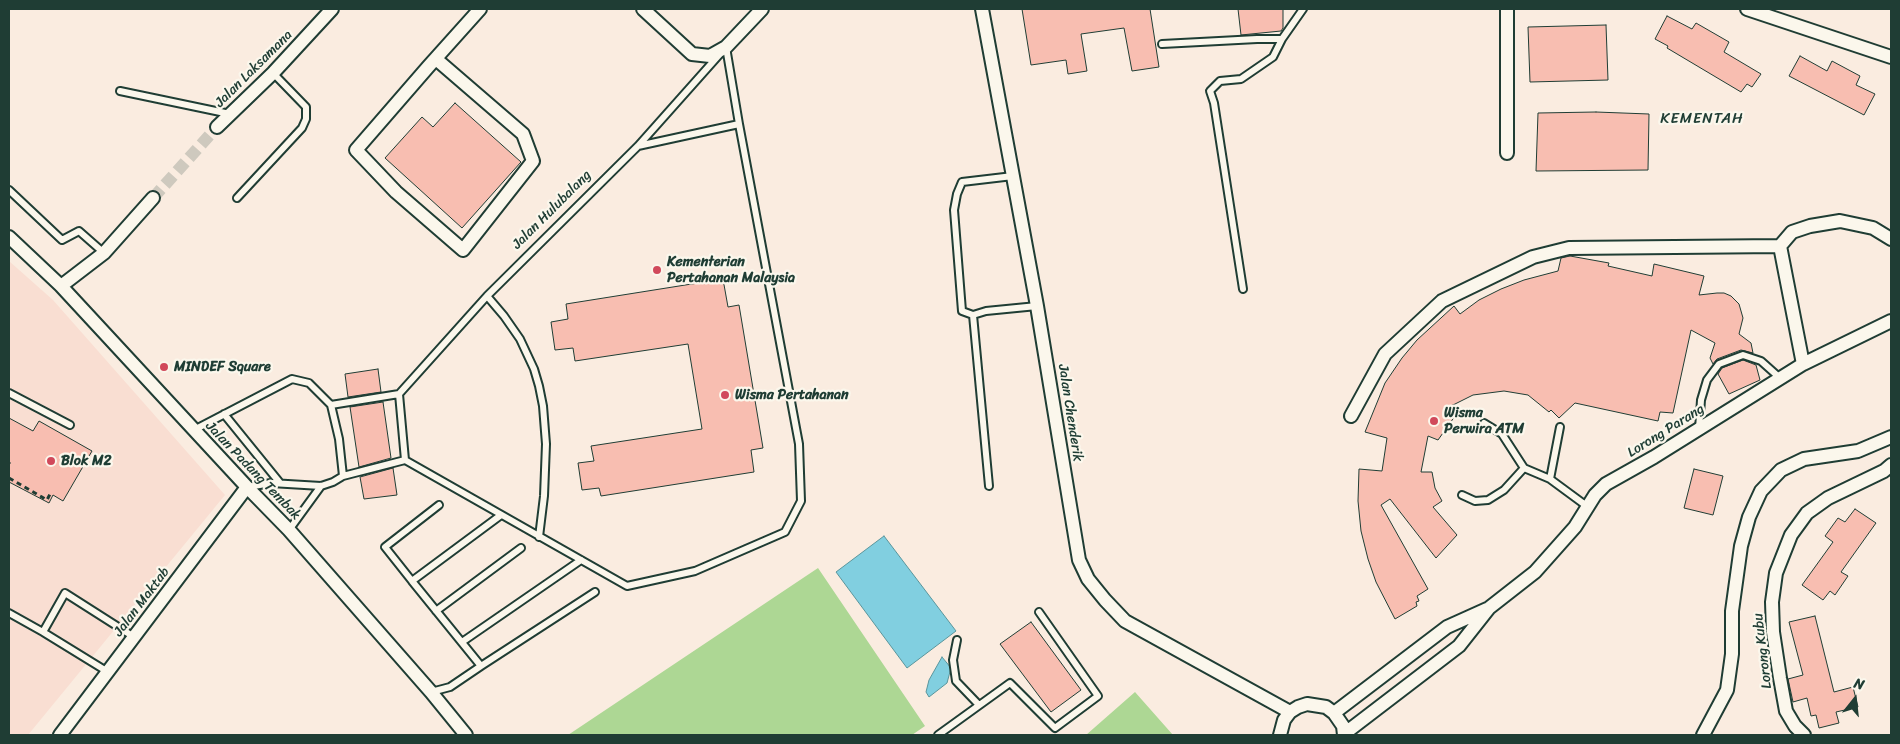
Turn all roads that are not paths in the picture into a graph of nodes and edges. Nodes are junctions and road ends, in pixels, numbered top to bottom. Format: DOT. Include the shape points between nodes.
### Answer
graph roads {
  1 [pos="332,9"];
  2 [pos="480,9"];
  3 [pos="643,9"];
  4 [pos="762,9"];
  5 [pos="982,9"];
  6 [pos="1303,9"];
  7 [pos="1507,9"];
  8 [pos="1747,9"];
  9 [pos="1282,39"];
  10 [pos="1162,44"];
  11 [pos="726,47"];
  12 [pos="1891,58"];
  13 [pos="436,59"];
  14 [pos="273,73"];
  15 [pos="120,91"];
  16 [pos="230,114"];
  17 [pos="739,124"];
  18 [pos="217,127"];
  19 [pos="638,146"];
  20 [pos="1507,153"];
  21 [pos="1013,176"];
  22 [pos="9,190"];
  23 [pos="153,198"];
  24 [pos="237,198"];
  25 [pos="9,236"];
  26 [pos="1891,239"];
  27 [pos="1780,246"];
  28 [pos="104,253"];
  29 [pos="61,286"];
  30 [pos="1242,289"];
  31 [pos="487,296"];
  32 [pos="1037,306"];
  33 [pos="973,315"];
  34 [pos="1891,321"];
  35 [pos="1803,364"];
  36 [pos="1780,378"];
  37 [pos="9,393"];
  38 [pos="399,394"];
  39 [pos="331,405"];
  40 [pos="224,414"];
  41 [pos="1351,416"];
  42 [pos="1484,423"];
  43 [pos="70,425"];
  44 [pos="1560,427"];
  45 [pos="1699,429"];
  46 [pos="194,430"];
  47 [pos="1891,437"];
  48 [pos="405,460"];
  49 [pos="1891,465"];
  50 [pos="1524,468"];
  51 [pos="343,476"];
  52 [pos="1550,479"];
  53 [pos="280,483"];
  54 [pos="321,486"];
  55 [pos="989,486"];
  56 [pos="247,487"];
  57 [pos="1462,494"];
  58 [pos="439,505"];
  59 [pos="1588,507"];
  60 [pos="501,515"];
  61 [pos="289,530"];
  62 [pos="539,537"];
  63 [pos="521,548"];
  64 [pos="581,560"];
  65 [pos="412,581"];
  66 [pos="595,592"];
  67 [pos="1489,608"];
  68 [pos="436,610"];
  69 [pos="1039,612"];
  70 [pos="9,613"];
  71 [pos="43,632"];
  72 [pos="134,637"];
  73 [pos="957,640"];
  74 [pos="462,642"];
  75 [pos="481,666"];
  76 [pos="108,672"];
  77 [pos="431,692"];
  78 [pos="978,705"];
  79 [pos="1290,712"];
  80 [pos="1334,713"];
  81 [pos="60,735"];
  82 [pos="466,735"];
  83 [pos="938,735"];
  84 [pos="1280,735"];
  85 [pos="1344,735"];
  86 [pos="1703,735"];
  87 [pos="1804,735"];
  1 -- 14 [label="street, Jalan Laksamana"];
  2 -- 13 [label="street"];
  3 -- 11 [label="street, Jalan Hulubalang" via="692,54 710,56"];
  4 -- 11 [label="street, Jalan Hulubalang"];
  5 -- 21 [label="street, Jalan Chenderik"];
  6 -- 9 [label="lane"];
  7 -- 20 [label="street"];
  8 -- 12 [label="street"];
  9 -- 10 [label="lane"];
  9 -- 30 [label="lane" via="1273,57 1241,79 1220,81 1210,91"];
  11 -- 17 [label="lane"];
  11 -- 19 [label="lane, Jalan Hulubalang"];
  13 -- 13 [label="street" via="523,134 533,161 463,250 396,192 356,150"];
  14 -- 16 [label="street, Jalan Laksamana"];
  14 -- 24 [label="lane" via="306,108 306,119 302,128"];
  15 -- 16 [label="lane"];
  16 -- 18 [label="street, Jalan Laksamana"];
  17 -- 19 [label="lane"];
  17 -- 64 [label="lane" via="799,444 801,501 785,532 694,571 627,586"];
  19 -- 31 [label="lane, Jalan Hulubalang"];
  21 -- 32 [label="street, Jalan Chenderik"];
  21 -- 33 [label="lane" via="962,182 957,194 954,210 962,311"];
  22 -- 28 [label="lane" via="62,240 79,231"];
  23 -- 28 [label="street"];
  25 -- 29 [label="street, Jalan Padang Tembak"];
  26 -- 27 [label="street" via="1873,228 1840,221 1792,232"];
  27 -- 35 [label="street"];
  27 -- 41 [label="street" via="1569,248 1533,257 1442,301 1385,354"];
  28 -- 29 [label="street"];
  29 -- 46 [label="street, Jalan Padang Tembak"];
  31 -- 38 [label="lane, Jalan Hulubalang"];
  31 -- 62 [label="lane" via="520,339 539,386 546,453"];
  32 -- 33 [label="lane"];
  32 -- 79 [label="street, Jalan Chenderik" via="1078,560 1088,579 1126,621"];
  33 -- 55 [label="lane"];
  34 -- 35 [label="street, Lorong Parang"];
  35 -- 36 [label="street, Lorong Parang"];
  36 -- 45 [label="street, Lorong Parang"];
  36 -- 45 [label="lane" via="1761,361 1743,355 1719,364 1707,380 1701,400"];
  37 -- 43 [label="lane"];
  38 -- 39 [label="lane"];
  38 -- 48 [label="lane"];
  39 -- 40 [label="lane" via="309,383 292,379"];
  39 -- 51 [label="lane"];
  40 -- 46 [label="lane"];
  40 -- 53 [label="lane"];
  42 -- 50 [label="lane" via="1502,434"];
  44 -- 52 [label="lane"];
  45 -- 59 [label="street, Lorong Parang" via="1606,484"];
  46 -- 56 [label="street, Jalan Padang Tembak"];
  47 -- 86 [label="street, Lorong Kubu" via="1858,451 1804,459 1782,470 1761,491 1741,546 1732,611 1732,654 1727,690"];
  48 -- 51 [label="lane"];
  48 -- 60 [label="lane"];
  49 -- 87 [label="street, Lorong Kubu" via="1828,498 1807,513 1790,535 1776,573 1772,609 1780,678 1786,711"];
  50 -- 52 [label="lane"];
  50 -- 57 [label="lane" via="1504,490 1488,500 1475,501"];
  51 -- 54 [label="lane"];
  52 -- 59 [label="lane"];
  53 -- 54 [label="lane"];
  53 -- 56 [label="lane"];
  54 -- 61 [label="lane"];
  56 -- 61 [label="street, Jalan Padang Tembak"];
  56 -- 72 [label="street, Jalan Maktab"];
  58 -- 65 [label="lane" via="385,547"];
  59 -- 67 [label="street, Lorong Parang" via="1575,527 1535,572"];
  60 -- 62 [label="lane"];
  60 -- 65 [label="lane"];
  61 -- 77 [label="street, Jalan Padang Tembak"];
  62 -- 64 [label="lane"];
  63 -- 68 [label="lane"];
  64 -- 74 [label="lane"];
  65 -- 68 [label="lane"];
  66 -- 75 [label="lane"];
  67 -- 80 [label="street, Lorong Parang" via="1447,627"];
  67 -- 85 [label="street, Lorong Parang" via="1459,646"];
  68 -- 74 [label="lane"];
  69 -- 78 [label="lane" via="1098,696 1055,728 1010,682"];
  70 -- 71 [label="lane"];
  71 -- 72 [label="lane" via="65,593"];
  71 -- 76 [label="lane"];
  72 -- 76 [label="street, Jalan Maktab"];
  73 -- 78 [label="lane" via="953,660 956,680"];
  74 -- 75 [label="lane"];
  75 -- 77 [label="lane" via="450,687"];
  76 -- 81 [label="street, Jalan Maktab"];
  77 -- 82 [label="street, Jalan Padang Tembak"];
  78 -- 83 [label="lane"];
  79 -- 80 [label="street" via="1307,704"];
  79 -- 84 [label="street"];
  80 -- 85 [label="street"];
}
